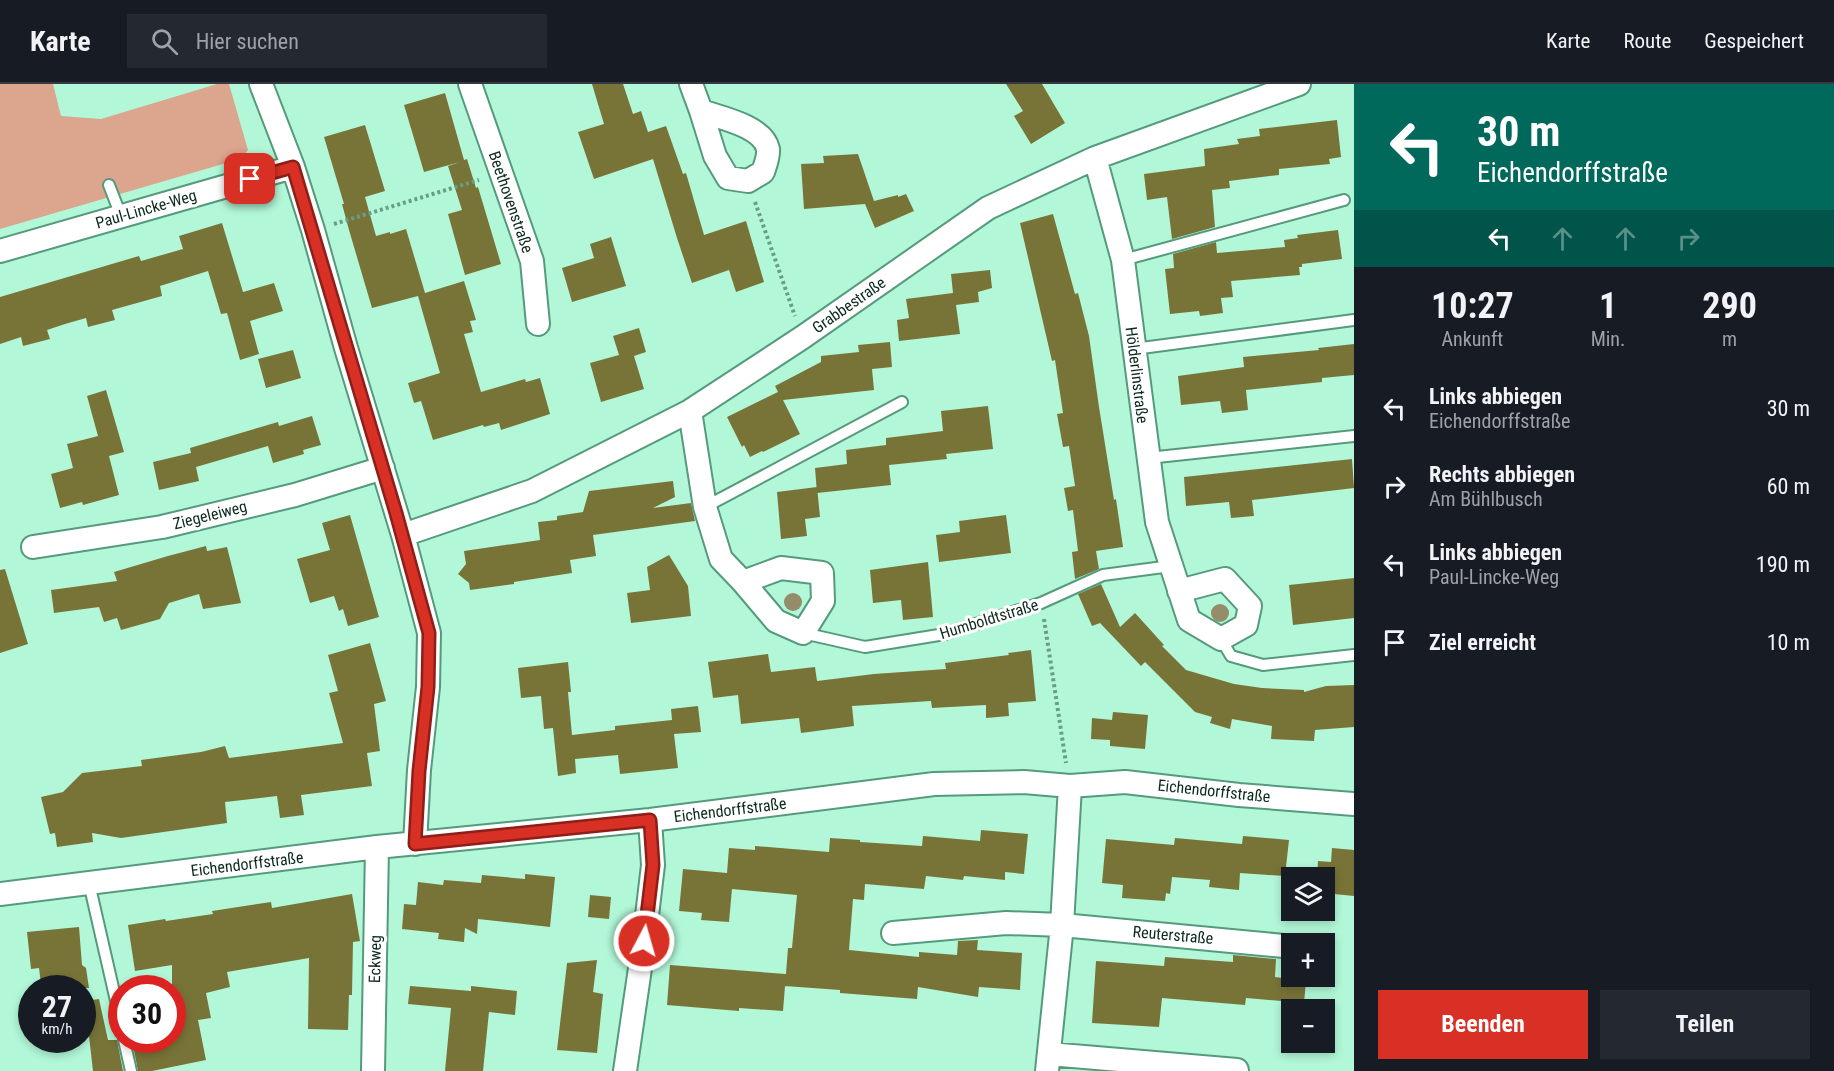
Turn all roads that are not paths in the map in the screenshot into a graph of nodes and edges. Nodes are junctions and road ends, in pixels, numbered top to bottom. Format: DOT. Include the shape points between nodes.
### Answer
graph roads {
  1 [pos="261,84"];
  2 [pos="470,84"];
  3 [pos="691,84"];
  4 [pos="1299,84"];
  5 [pos="701,111"];
  6 [pos="1095,158"];
  7 [pos="293,167"];
  8 [pos="109,185"];
  9 [pos="1344,200"];
  10 [pos="121,216"];
  11 [pos="0,251"];
  12 [pos="1123,260"];
  13 [pos="1354,320"];
  14 [pos="538,324"];
  15 [pos="1134,349"];
  16 [pos="902,402"];
  17 [pos="690,411"];
  18 [pos="1354,436"];
  19 [pos="1148,458"];
  20 [pos="383,468"];
  21 [pos="705,507"];
  22 [pos="403,536"];
  23 [pos="33,547"];
  24 [pos="1171,566"];
  25 [pos="742,582"];
  26 [pos="1179,591"];
  27 [pos="803,633"];
  28 [pos="1221,639"];
  29 [pos="1354,655"];
  30 [pos="1070,786"];
  31 [pos="1354,804"];
  32 [pos="650,820"];
  33 [pos="415,844"];
  34 [pos="377,848"];
  35 [pos="89,883"];
  36 [pos="0,894"];
  37 [pos="1062,925"];
  38 [pos="893,933"];
  39 [pos="1281,946"];
  40 [pos="110,975"];
  41 [pos="127,1053"];
  42 [pos="1048,1063"];
  43 [pos="1237,1070"];
  44 [pos="131,1071"];
  45 [pos="374,1071"];
  46 [pos="626,1071"];
  1 -- 7 [label="street"];
  2 -- 14 [label="street, Beethovenstraße" via="532,261"];
  3 -- 5 [label="street"];
  4 -- 6 [label="street, Grabbestraße"];
  5 -- 5 [label="street" via="750,128 762,137 768,151 763,172 748,181 728,178 715,156"];
  6 -- 12 [label="street, Hölderlinstraße"];
  6 -- 17 [label="street, Grabbestraße" via="988,208"];
  7 -- 10 [label="street, Paul-Lincke-Weg"];
  7 -- 20 [label="street"];
  8 -- 10 [label="lane"];
  9 -- 12 [label="lane"];
  10 -- 11 [label="street, Paul-Lincke-Weg"];
  12 -- 15 [label="street, Hölderlinstraße"];
  13 -- 15 [label="lane"];
  15 -- 19 [label="street, Hölderlinstraße"];
  16 -- 21 [label="lane"];
  17 -- 21 [label="street, Humboldtstraße"];
  17 -- 22 [label="street, Grabbestraße" via="532,491"];
  18 -- 19 [label="lane"];
  19 -- 24 [label="street, Hölderlinstraße" via="1157,522"];
  20 -- 22 [label="street"];
  20 -- 23 [label="street, Ziegeleiweg" via="295,495 162,527"];
  21 -- 25 [label="street, Humboldtstraße" via="721,559"];
  22 -- 33 [label="street" via="429,633"];
  24 -- 26 [label="street, Hölderlinstraße"];
  24 -- 27 [label="lane, Humboldtstraße" via="1103,575 1041,603 945,634 865,647"];
  25 -- 27 [label="street, Humboldtstraße" via="776,621"];
  25 -- 27 [label="street" via="781,568 822,573 823,601"];
  26 -- 28 [label="street, Hölderlinstraße" via="1189,620"];
  26 -- 28 [label="street" via="1225,579 1250,606 1246,625"];
  28 -- 29 [label="lane, Hölderlinstraße" via="1231,656 1263,665"];
  30 -- 31 [label="street, Eichendorffstraße" via="1125,782"];
  30 -- 32 [label="street, Eichendorffstraße" via="1024,782 934,784"];
  30 -- 37 [label="street"];
  32 -- 33 [label="street, Eichendorffstraße"];
  32 -- 46 [label="street" via="653,865"];
  33 -- 34 [label="street, Eichendorffstraße"];
  34 -- 35 [label="street, Eichendorffstraße"];
  34 -- 45 [label="street, Eckweg"];
  35 -- 36 [label="street, Eichendorffstraße"];
  35 -- 40 [label="lane"];
  37 -- 38 [label="street, Reuterstraße" via="1006,923"];
  37 -- 39 [label="street, Reuterstraße"];
  37 -- 42 [label="street"];
  41 -- 44 [label="lane"];
  42 -- 43 [label="street"];
}
